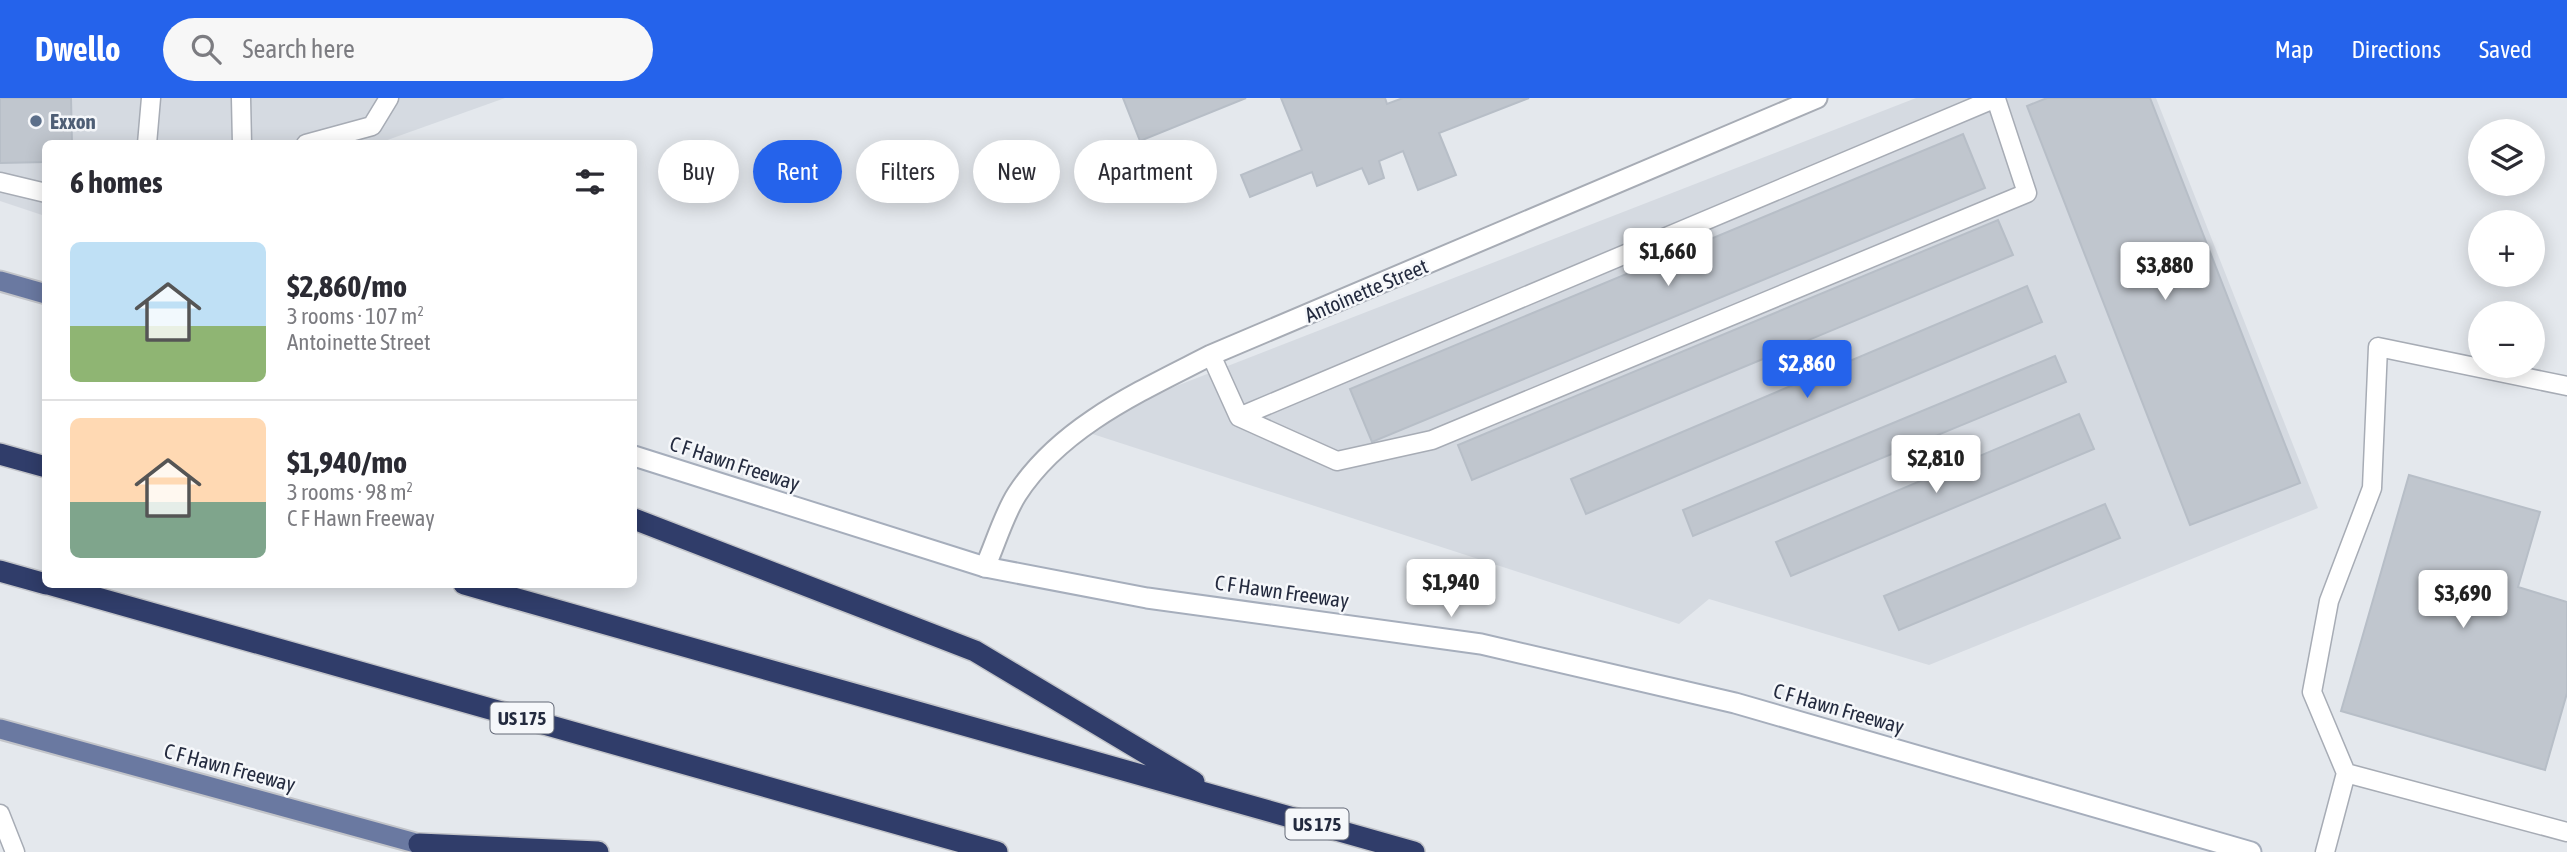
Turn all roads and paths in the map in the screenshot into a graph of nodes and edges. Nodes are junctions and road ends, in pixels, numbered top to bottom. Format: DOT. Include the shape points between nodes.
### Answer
graph roads {
  1 [pos="151,98"];
  2 [pos="241,98"];
  3 [pos="389,98"];
  4 [pos="1817,98"];
  5 [pos="1996,98"];
  6 [pos="147,140"];
  7 [pos="242,140"];
  8 [pos="321,140"];
  9 [pos="0,182"];
  10 [pos="42,192"];
  11 [pos="0,281"];
  12 [pos="42,292"];
  13 [pos="1211,355"];
  14 [pos="2567,386"];
  15 [pos="1239,417"];
  16 [pos="0,454"];
  17 [pos="637,457"];
  18 [pos="42,466"];
  19 [pos="637,520"];
  20 [pos="985,568"];
  21 [pos="0,571"];
  22 [pos="42,583"];
  23 [pos="61,588"];
  24 [pos="478,588"];
  25 [pos="0,729"];
  26 [pos="0,735"];
  27 [pos="2346,773"];
  28 [pos="1219,797"];
  29 [pos="0,814"];
  30 [pos="2567,832"];
  31 [pos="419,844"];
  32 [pos="15,852"];
  33 [pos="447,852"];
  34 [pos="598,852"];
  35 [pos="997,852"];
  36 [pos="1414,852"];
  37 [pos="2250,852"];
  38 [pos="2325,852"];
  1 -- 6 [label="lane"];
  2 -- 7 [label="lane"];
  3 -- 8 [label="lane" via="372,126"];
  4 -- 13 [label="main road, Antoinette Street"];
  5 -- 15 [label="lane"];
  5 -- 15 [label="lane" via="2027,193 1432,440 1337,461"];
  9 -- 10 [label="lane"];
  11 -- 12 [label="main road"];
  13 -- 15 [label="lane"];
  13 -- 20 [label="main road, Antoinette Street" via="1121,401 1057,447 1016,494"];
  14 -- 27 [label="lane" via="2378,346 2372,488 2329,601 2312,692"];
  16 -- 18 [label="highway"];
  17 -- 20 [label="main road, C F Hawn Freeway"];
  19 -- 28 [label="highway" via="975,651"];
  20 -- 37 [label="main road, C F Hawn Freeway" via="1147,598 1481,643 1735,703"];
  21 -- 22 [label="highway, US 175"];
  23 -- 35 [label="highway, US 175"];
  24 -- 28 [label="highway, US 175"];
  25 -- 26 [label="lane"];
  25 -- 31 [label="main road, C F Hawn Freeway"];
  27 -- 30 [label="lane"];
  27 -- 38 [label="lane"];
  28 -- 36 [label="highway, US 175"];
  29 -- 32 [label="lane"];
  31 -- 33 [label="main road, C F Hawn Freeway"];
  31 -- 34 [label="highway"];
}
